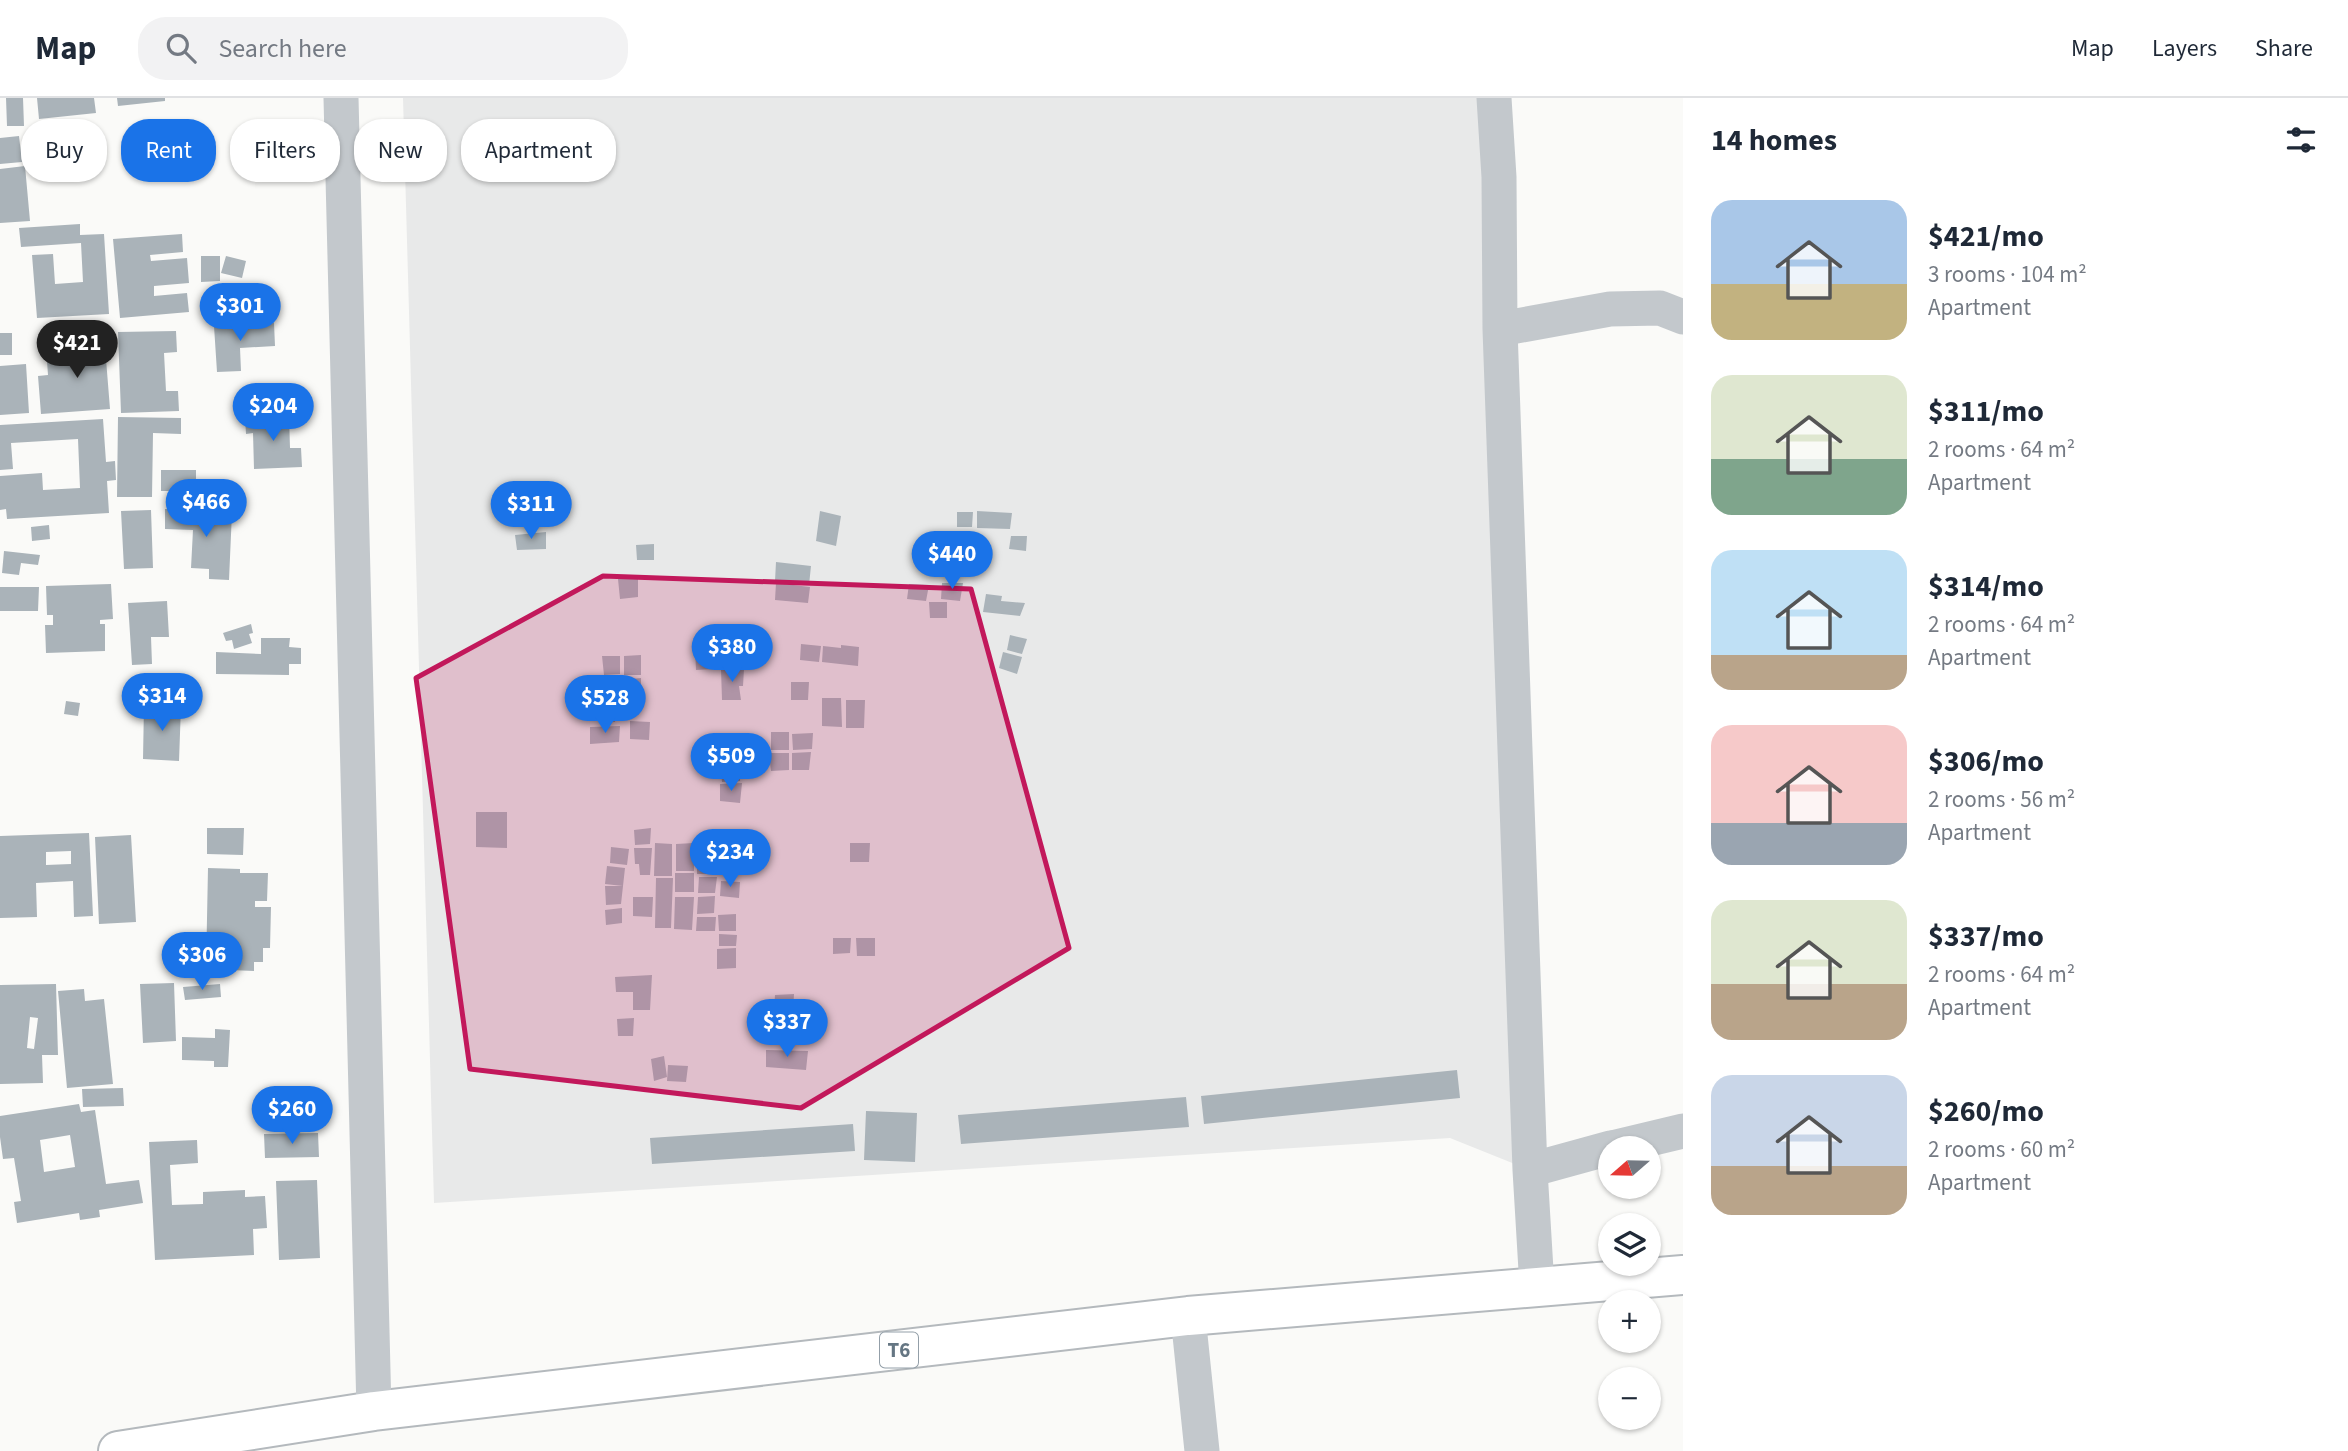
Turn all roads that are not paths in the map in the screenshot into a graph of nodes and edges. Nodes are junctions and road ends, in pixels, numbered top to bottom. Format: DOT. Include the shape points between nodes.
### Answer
graph roads {
  1 [pos="341,98"];
  2 [pos="1494,98"];
  3 [pos="1683,317"];
  4 [pos="1500,329"];
  5 [pos="1683,1131"];
  6 [pos="1661,1136"];
  7 [pos="1598,1152"];
  8 [pos="1530,1170"];
  9 [pos="1683,1275"];
  10 [pos="1537,1287"];
  11 [pos="1188,1316"];
  12 [pos="374,1412"];
  13 [pos="118,1451"];
  14 [pos="1202,1451"];
  1 -- 12 [label="street"];
  2 -- 4 [label="street"];
  3 -- 4 [label="street" via="1660,308 1610,309"];
  4 -- 8 [label="street"];
  5 -- 6 [label="street"];
  7 -- 8 [label="street"];
  8 -- 10 [label="street"];
  9 -- 10 [label="highway, T6"];
  10 -- 11 [label="highway, T6"];
  11 -- 12 [label="highway, T6"];
  11 -- 14 [label="street"];
  12 -- 13 [label="highway, T6"];
}
